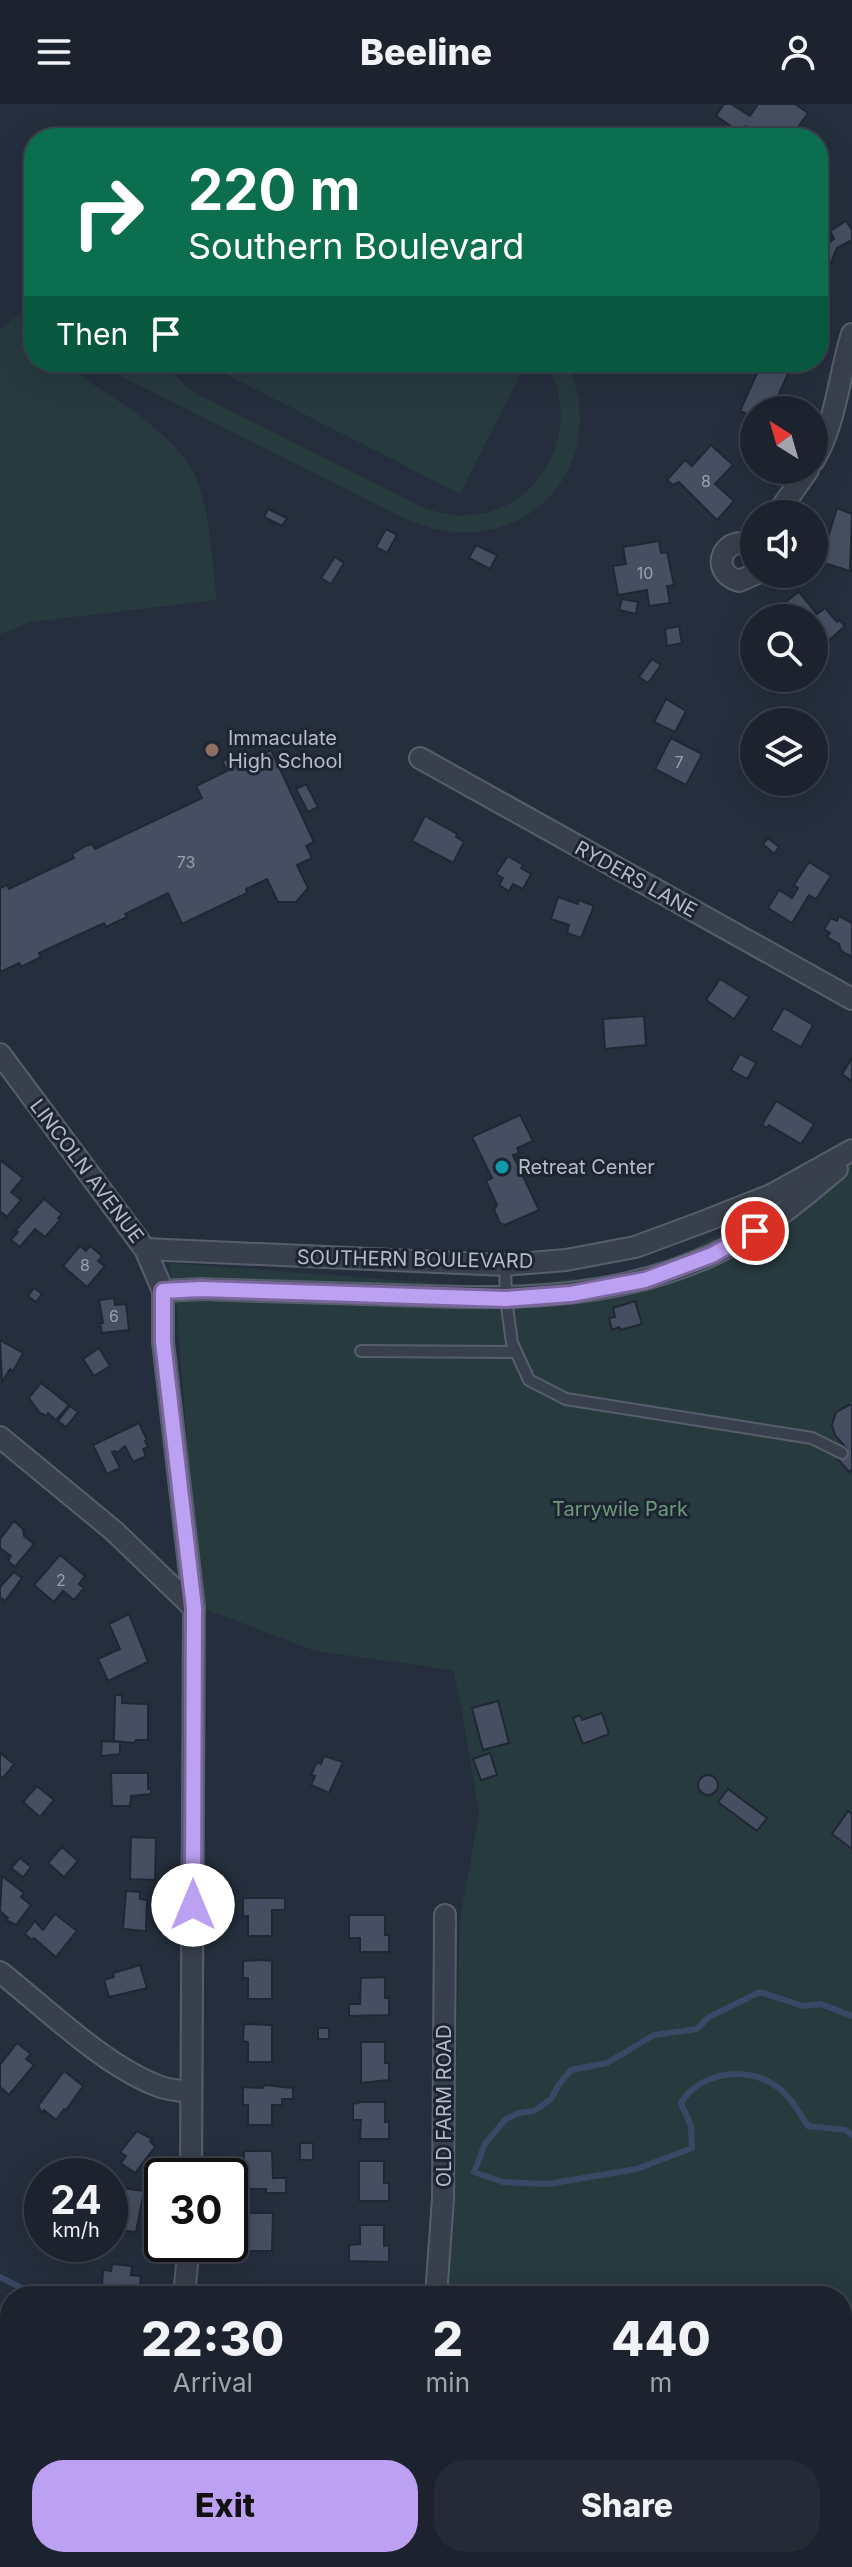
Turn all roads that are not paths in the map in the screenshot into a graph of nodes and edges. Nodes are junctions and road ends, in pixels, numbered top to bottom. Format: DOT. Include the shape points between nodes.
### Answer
graph roads {
  1 [pos="852,334"];
  2 [pos="828,422"];
  3 [pos="740,544"];
  4 [pos="740,581"];
  5 [pos="420,758"];
  6 [pos="852,999"];
  7 [pos="0,1054"];
  8 [pos="852,1150"];
  9 [pos="852,1156"];
  10 [pos="145,1249"];
  11 [pos="505,1265"];
  12 [pos="163,1291"];
  13 [pos="506,1299"];
  14 [pos="361,1351"];
  15 [pos="515,1352"];
  16 [pos="0,1437"];
  17 [pos="842,1453"];
  18 [pos="194,1608"];
  19 [pos="445,1915"];
  20 [pos="0,1972"];
  21 [pos="191,2092"];
  22 [pos="191,2158"];
  23 [pos="187,2262"];
  24 [pos="185,2286"];
  25 [pos="437,2286"];
  1 -- 2 [label="street"];
  3 -- 4 [label="street" via="724,553 722,565 728,576"];
  5 -- 6 [label="street, RYDERS LANE"];
  7 -- 10 [label="street, LINCOLN AVENUE"];
  8 -- 11 [label="street, SOUTHERN BOULEVARD" via="771,1195 635,1247"];
  9 -- 13 [label="street, SOUTHERN BOULEVARD" via="777,1220 712,1255 645,1280"];
  10 -- 11 [label="street, SOUTHERN BOULEVARD"];
  10 -- 12 [label="street"];
  11 -- 13 [label="lane"];
  12 -- 13 [label="street, SOUTHERN BOULEVARD"];
  12 -- 18 [label="street" via="163,1342"];
  13 -- 15 [label="lane"];
  14 -- 15 [label="lane"];
  15 -- 17 [label="lane" via="529,1380 566,1399 812,1438"];
  16 -- 18 [label="street" via="114,1531"];
  18 -- 21 [label="street"];
  19 -- 25 [label="street, OLD FARM ROAD"];
  20 -- 21 [label="street" via="133,2074 163,2088"];
  21 -- 22 [label="street"];
  23 -- 24 [label="street"];
}
